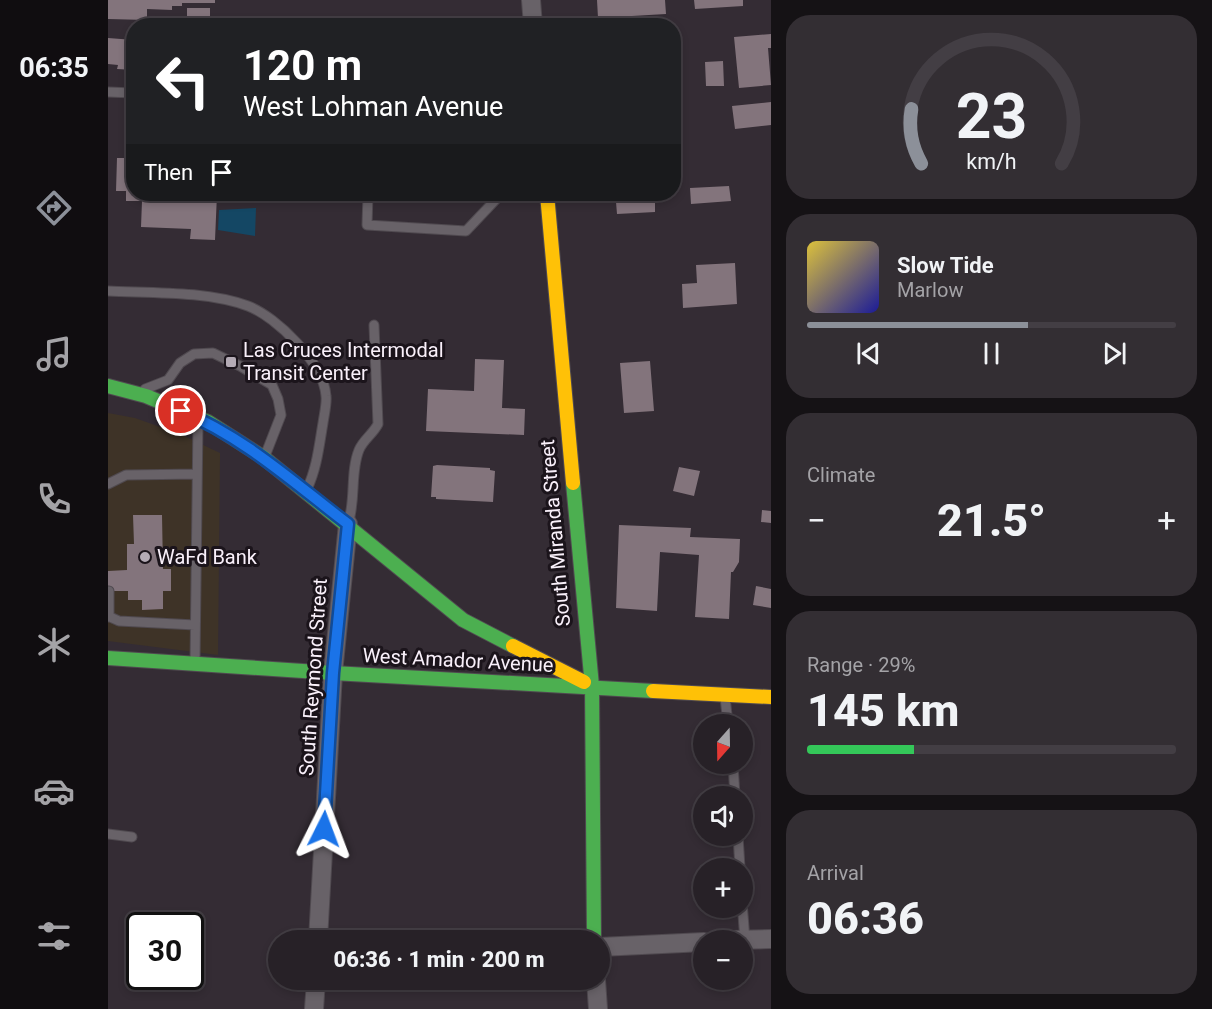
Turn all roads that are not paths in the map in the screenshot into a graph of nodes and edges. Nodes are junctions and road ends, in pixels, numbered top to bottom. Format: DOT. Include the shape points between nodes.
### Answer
graph roads {
  1 [pos="531,0"];
  2 [pos="532,18"];
  3 [pos="108,92"];
  4 [pos="126,93"];
  5 [pos="368,201"];
  6 [pos="494,201"];
  7 [pos="548,201"];
  8 [pos="108,291"];
  9 [pos="374,325"];
  10 [pos="108,386"];
  11 [pos="133,393"];
  12 [pos="198,418"];
  13 [pos="264,458"];
  14 [pos="197,474"];
  15 [pos="108,484"];
  16 [pos="306,492"];
  17 [pos="348,524"];
  18 [pos="109,591"];
  19 [pos="109,617"];
  20 [pos="195,625"];
  21 [pos="108,658"];
  22 [pos="195,664"];
  23 [pos="333,673"];
  24 [pos="592,686"];
  25 [pos="724,694"];
  26 [pos="771,697"];
  27 [pos="727,714"];
  28 [pos="108,834"];
  29 [pos="132,837"];
  30 [pos="319,930"];
  31 [pos="594,930"];
  32 [pos="771,939"];
  33 [pos="753,940"];
  34 [pos="693,943"];
  35 [pos="610,947"];
  36 [pos="315,990"];
  37 [pos="597,990"];
  38 [pos="314,1009"];
  39 [pos="598,1009"];
  1 -- 2 [label="street"];
  3 -- 4 [label="lane"];
  5 -- 6 [label="lane" via="367,225 466,231"];
  7 -- 24 [label="main road, South Miranda Street"];
  8 -- 16 [label="lane" via="204,297 250,306 291,334 320,374 327,396 315,474"];
  9 -- 17 [label="lane" via="378,424 358,452"];
  10 -- 11 [label="main road"];
  11 -- 12 [label="main road"];
  11 -- 13 [label="lane" via="168,380 180,363 194,354 213,353 240,366 272,385 278,399 281,415"];
  12 -- 13 [label="main road"];
  12 -- 14 [label="lane"];
  13 -- 16 [label="main road"];
  14 -- 15 [label="lane" via="126,475"];
  14 -- 20 [label="lane"];
  16 -- 17 [label="main road"];
  17 -- 23 [label="street, South Reymond Street"];
  17 -- 24 [label="main road" via="463,620"];
  18 -- 19 [label="lane"];
  19 -- 20 [label="lane" via="119,621"];
  20 -- 22 [label="lane"];
  21 -- 22 [label="main road, West Amador Avenue"];
  22 -- 23 [label="main road, West Amador Avenue"];
  23 -- 24 [label="main road, West Amador Avenue"];
  23 -- 30 [label="street, South Reymond Street"];
  24 -- 25 [label="main road, West Amador Avenue"];
  24 -- 31 [label="main road, South Miranda Street"];
  25 -- 26 [label="main road, West Amador Avenue"];
  25 -- 27 [label="lane"];
  28 -- 29 [label="lane"];
  32 -- 33 [label="street"];
  34 -- 35 [label="street"];
  36 -- 38 [label="street"];
  37 -- 39 [label="street"];
}
